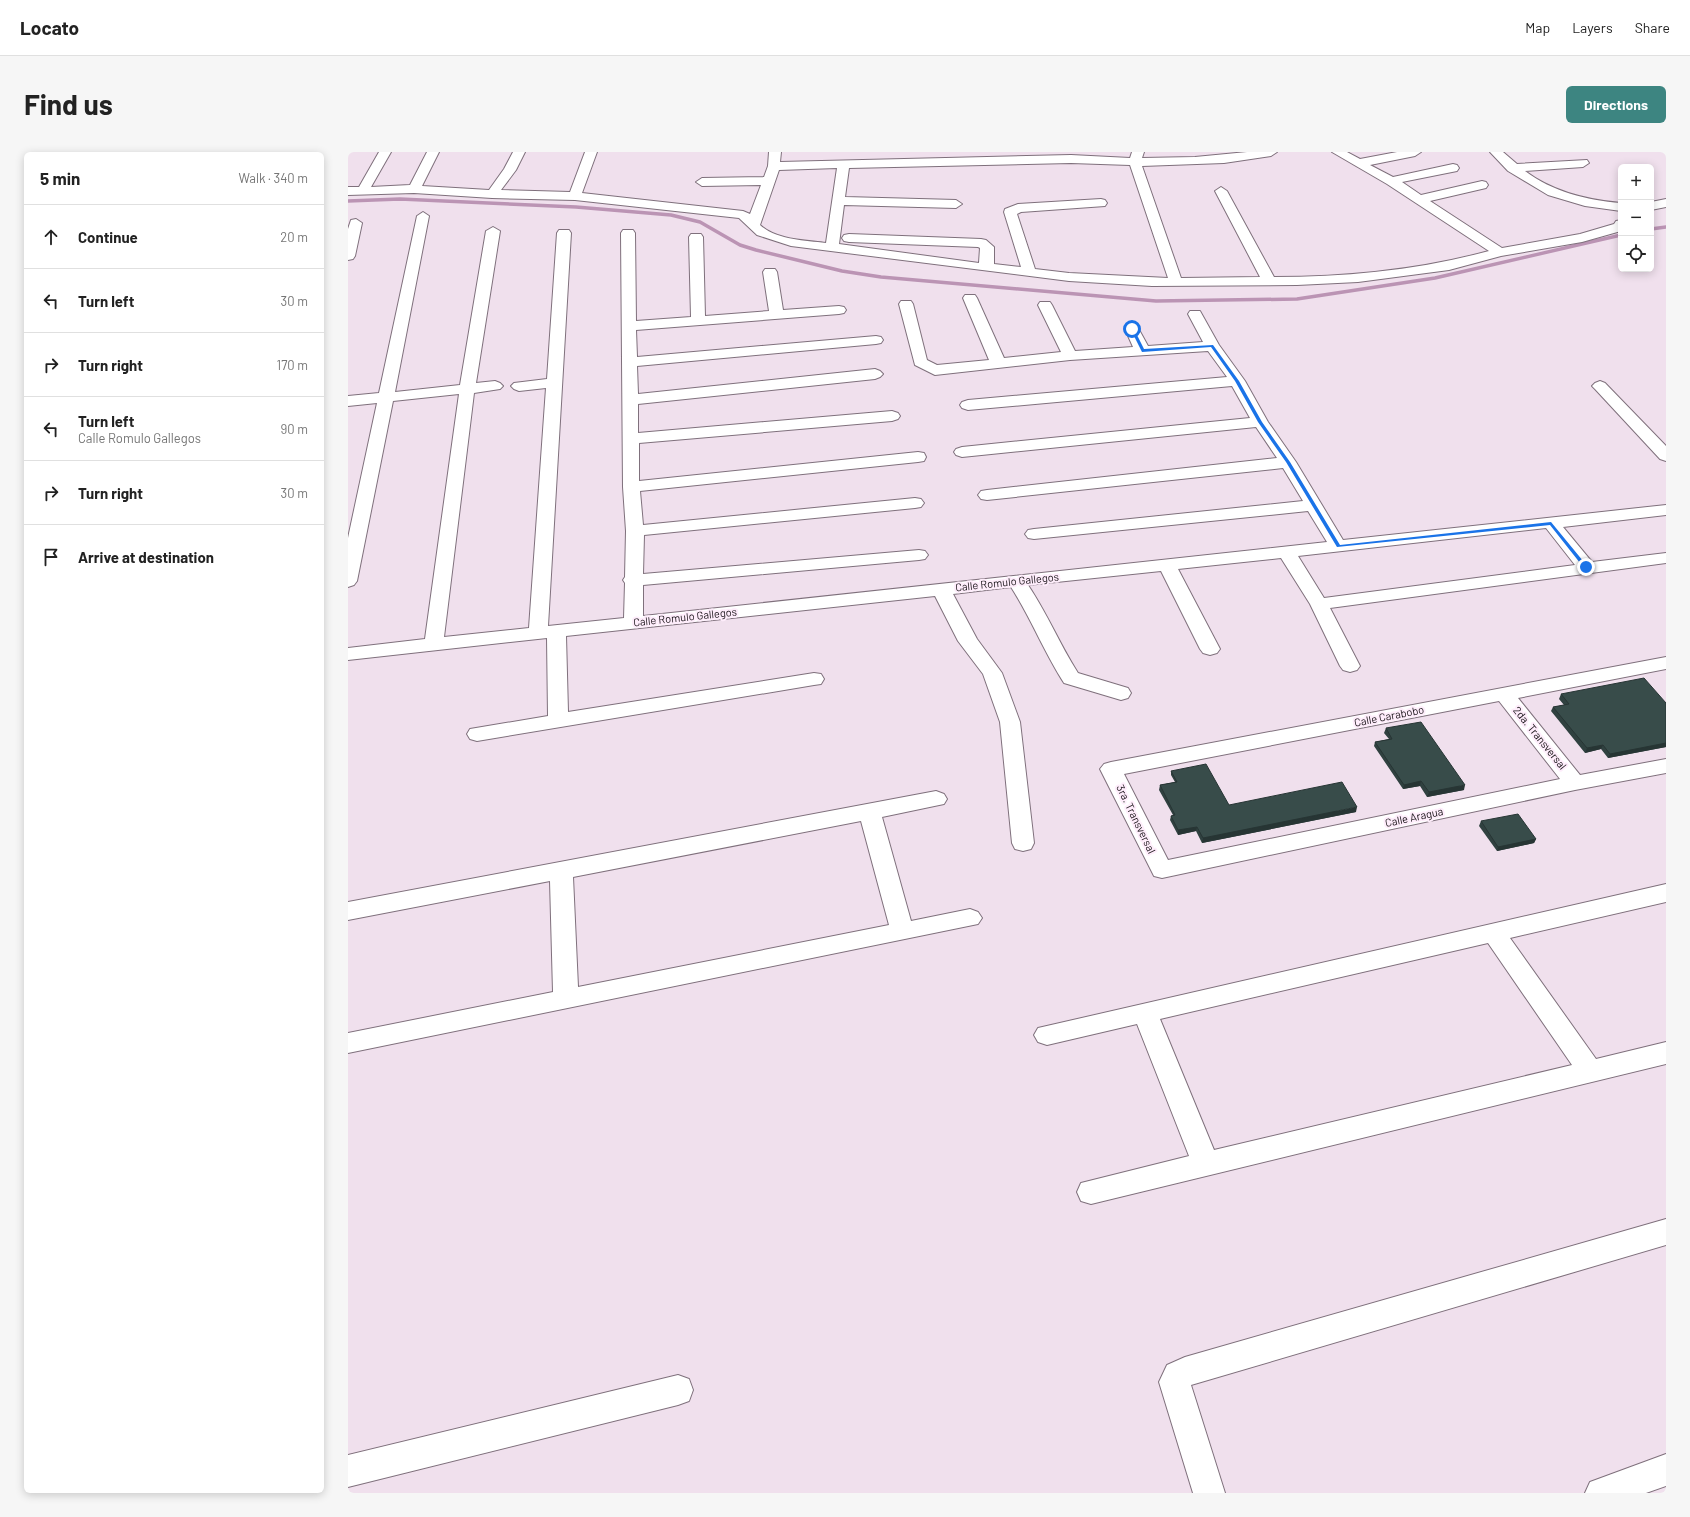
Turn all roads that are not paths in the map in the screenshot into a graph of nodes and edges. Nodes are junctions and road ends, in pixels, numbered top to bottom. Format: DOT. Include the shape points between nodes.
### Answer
graph roads {
  1 [pos="385,152"];
  2 [pos="433,152"];
  3 [pos="519,152"];
  4 [pos="591,152"];
  5 [pos="775,152"];
  6 [pos="1271,152"];
  7 [pos="1338,152"];
  8 [pos="1414,152"];
  9 [pos="1496,152"];
  10 [pos="1071,155"];
  11 [pos="984,156"];
  12 [pos="1137,157"];
  13 [pos="1583,163"];
  14 [pos="843,164"];
  15 [pos="1360,164"];
  16 [pos="774,166"];
  17 [pos="1453,168"];
  18 [pos="1512,168"];
  19 [pos="769,181"];
  20 [pos="1391,181"];
  21 [pos="702,182"];
  22 [pos="1482,185"];
  23 [pos="414,189"];
  24 [pos="363,190"];
  25 [pos="348,191"];
  26 [pos="1221,192"];
  27 [pos="492,194"];
  28 [pos="575,196"];
  29 [pos="1421,199"];
  30 [pos="839,201"];
  31 [pos="1101,203"];
  32 [pos="1666,203"];
  33 [pos="956,204"];
  34 [pos="1654,205"];
  35 [pos="1615,207"];
  36 [pos="423,216"];
  37 [pos="356,223"];
  38 [pos="753,225"];
  39 [pos="1618,226"];
  40 [pos="493,231"];
  41 [pos="564,233"];
  42 [pos="628,233"];
  43 [pos="696,237"];
  44 [pos="833,243"];
  45 [pos="1500,252"];
  46 [pos="348,256"];
  47 [pos="988,268"];
  48 [pos="770,272"];
  49 [pos="1029,272"];
  50 [pos="1269,281"];
  51 [pos="1176,282"];
  52 [pos="970,298"];
  53 [pos="906,304"];
  54 [pos="1045,305"];
  55 [pos="839,310"];
  56 [pos="777,314"];
  57 [pos="1195,314"];
  58 [pos="698,320"];
  59 [pos="629,326"];
  60 [pos="1132,329"];
  61 [pos="876,340"];
  62 [pos="1212,346"];
  63 [pos="1142,350"];
  64 [pos="1070,356"];
  65 [pos="629,362"];
  66 [pos="998,363"];
  67 [pos="875,374"];
  68 [pos="1237,381"];
  69 [pos="553,383"];
  70 [pos="495,386"];
  71 [pos="519,386"];
  72 [pos="1600,386"];
  73 [pos="467,390"];
  74 [pos="386,397"];
  75 [pos="630,400"];
  76 [pos="348,401"];
  77 [pos="968,405"];
  78 [pos="892,416"];
  79 [pos="1260,422"];
  80 [pos="630,439"];
  81 [pos="962,452"];
  82 [pos="1666,456"];
  83 [pos="918,457"];
  84 [pos="1288,462"];
  85 [pos="631,486"];
  86 [pos="987,495"];
  87 [pos="915,503"];
  88 [pos="1314,505"];
  89 [pos="1666,510"];
  90 [pos="1551,523"];
  91 [pos="635,531"];
  92 [pos="1034,534"];
  93 [pos="1338,546"];
  94 [pos="1287,552"];
  95 [pos="919,555"];
  96 [pos="1666,558"];
  97 [pos="1167,565"];
  98 [pos="1586,567"];
  99 [pos="632,580"];
  100 [pos="348,581"];
  101 [pos="1016,581"];
  102 [pos="941,589"];
  103 [pos="1319,604"];
  104 [pos="633,623"];
  105 [pos="547,632"];
  106 [pos="434,644"];
  107 [pos="1210,650"];
  108 [pos="348,654"];
  109 [pos="1666,663"];
  110 [pos="1350,666"];
  111 [pos="814,679"];
  112 [pos="1121,693"];
  113 [pos="1504,694"];
  114 [pos="558,720"];
  115 [pos="477,734"];
  116 [pos="1666,766"];
  117 [pos="1111,769"];
  118 [pos="1575,783"];
  119 [pos="936,799"];
  120 [pos="870,812"];
  121 [pos="1023,843"];
  122 [pos="1162,870"];
  123 [pos="561,871"];
  124 [pos="1666,893"];
  125 [pos="348,911"];
  126 [pos="970,918"];
  127 [pos="902,931"];
  128 [pos="1494,932"];
  129 [pos="566,999"];
  130 [pos="1145,1013"];
  131 [pos="1047,1035"];
  132 [pos="348,1043"];
  133 [pos="1666,1053"];
  134 [pos="1590,1071"];
  135 [pos="1206,1164"];
  136 [pos="1091,1192"];
  137 [pos="1666,1232"];
  138 [pos="678,1390"];
  139 [pos="1666,1470"];
  140 [pos="348,1471"];
  141 [pos="1209,1493"];
  142 [pos="1601,1493"];
  1 -- 24 [label="street"];
  2 -- 23 [label="street"];
  3 -- 27 [label="street" via="510,170"];
  4 -- 28 [label="street"];
  5 -- 16 [label="street"];
  6 -- 12 [label="street" via="1224,159"];
  7 -- 15 [label="street"];
  8 -- 15 [label="street"];
  9 -- 18 [label="street"];
  10 -- 11 [label="street"];
  10 -- 12 [label="street"];
  11 -- 14 [label="street"];
  12 -- 51 [label="street"];
  13 -- 18 [label="street"];
  14 -- 16 [label="street"];
  14 -- 30 [label="street"];
  15 -- 20 [label="street"];
  16 -- 19 [label="street"];
  17 -- 20 [label="street"];
  18 -- 35 [label="street" via="1554,193 1582,202"];
  19 -- 21 [label="street"];
  19 -- 38 [label="street"];
  20 -- 29 [label="street"];
  22 -- 29 [label="street"];
  23 -- 24 [label="street"];
  23 -- 27 [label="street"];
  24 -- 25 [label="street"];
  26 -- 50 [label="street"];
  27 -- 28 [label="street"];
  28 -- 38 [label="street" via="743,215"];
  29 -- 45 [label="street"];
  30 -- 33 [label="street"];
  30 -- 44 [label="street"];
  31 -- 49 [label="street" via="1018,208 1010,212"];
  32 -- 34 [label="street"];
  36 -- 74 [label="street"];
  37 -- 46 [label="street"];
  38 -- 44 [label="street" via="765,235 791,242"];
  39 -- 45 [label="street" via="1582,238"];
  40 -- 73 [label="street"];
  41 -- 69 [label="street"];
  42 -- 59 [label="street"];
  43 -- 58 [label="street"];
  44 -- 47 [label="street"];
  44 -- 47 [label="street" via="981,243 987,247"];
  45 -- 50 [label="street" via="1454,265 1402,274"];
  47 -- 49 [label="street"];
  48 -- 56 [label="street"];
  49 -- 51 [label="street" via="1100,280"];
  50 -- 51 [label="street"];
  52 -- 66 [label="street"];
  53 -- 66 [label="street" via="920,362 925,366 935,370"];
  54 -- 64 [label="street"];
  55 -- 56 [label="street"];
  56 -- 58 [label="street"];
  57 -- 62 [label="street"];
  58 -- 59 [label="street"];
  59 -- 65 [label="street"];
  60 -- 63 [label="street"];
  61 -- 65 [label="street"];
  62 -- 63 [label="street"];
  62 -- 68 [label="street"];
  63 -- 64 [label="street"];
  64 -- 66 [label="street"];
  65 -- 75 [label="street"];
  67 -- 75 [label="street"];
  68 -- 77 [label="street"];
  68 -- 79 [label="street"];
  69 -- 71 [label="street"];
  69 -- 105 [label="street"];
  70 -- 73 [label="street"];
  72 -- 82 [label="street"];
  73 -- 74 [label="street"];
  73 -- 106 [label="street"];
  74 -- 76 [label="street"];
  74 -- 100 [label="street"];
  75 -- 80 [label="street"];
  78 -- 80 [label="street"];
  79 -- 81 [label="street"];
  79 -- 84 [label="street"];
  80 -- 85 [label="street"];
  83 -- 85 [label="street"];
  84 -- 86 [label="street"];
  84 -- 88 [label="street"];
  85 -- 91 [label="street"];
  87 -- 91 [label="street"];
  88 -- 92 [label="street"];
  88 -- 93 [label="street"];
  89 -- 90 [label="street, Calle Romulo Gallegos"];
  90 -- 93 [label="street, Calle Romulo Gallegos"];
  90 -- 98 [label="street"];
  91 -- 99 [label="street"];
  93 -- 94 [label="street, Calle Romulo Gallegos"];
  94 -- 97 [label="street, Calle Romulo Gallegos"];
  94 -- 103 [label="street"];
  95 -- 99 [label="street"];
  96 -- 98 [label="street"];
  97 -- 101 [label="street, Calle Romulo Gallegos"];
  97 -- 107 [label="street"];
  98 -- 103 [label="street"];
  99 -- 104 [label="street"];
  101 -- 102 [label="street, Calle Romulo Gallegos"];
  101 -- 112 [label="street" via="1032,605 1052,647 1071,678"];
  102 -- 104 [label="street, Calle Romulo Gallegos"];
  102 -- 121 [label="street" via="968,641 992,673 1010,722"];
  103 -- 110 [label="street"];
  104 -- 105 [label="street, Calle Romulo Gallegos"];
  105 -- 106 [label="street, Calle Romulo Gallegos"];
  105 -- 114 [label="street"];
  106 -- 108 [label="street, Calle Romulo Gallegos"];
  109 -- 113 [label="street, Calle Carabobo"];
  111 -- 114 [label="street"];
  113 -- 117 [label="street, Calle Carabobo"];
  113 -- 118 [label="street, 2da. Transversal"];
  114 -- 115 [label="street"];
  116 -- 118 [label="street, Calle Aragua"];
  117 -- 122 [label="street, 3ra. Transversal"];
  118 -- 122 [label="street, Calle Aragua"];
  119 -- 120 [label="street"];
  120 -- 123 [label="street"];
  120 -- 127 [label="street"];
  123 -- 125 [label="street"];
  123 -- 129 [label="street"];
  124 -- 128 [label="street"];
  126 -- 127 [label="street"];
  127 -- 129 [label="street"];
  128 -- 130 [label="street"];
  128 -- 134 [label="street"];
  129 -- 132 [label="street"];
  130 -- 131 [label="street"];
  130 -- 135 [label="street"];
  133 -- 134 [label="street"];
  134 -- 135 [label="street"];
  135 -- 136 [label="street"];
  137 -- 141 [label="street" via="1185,1372 1174,1382"];
  138 -- 140 [label="street"];
  139 -- 142 [label="street"];
}
